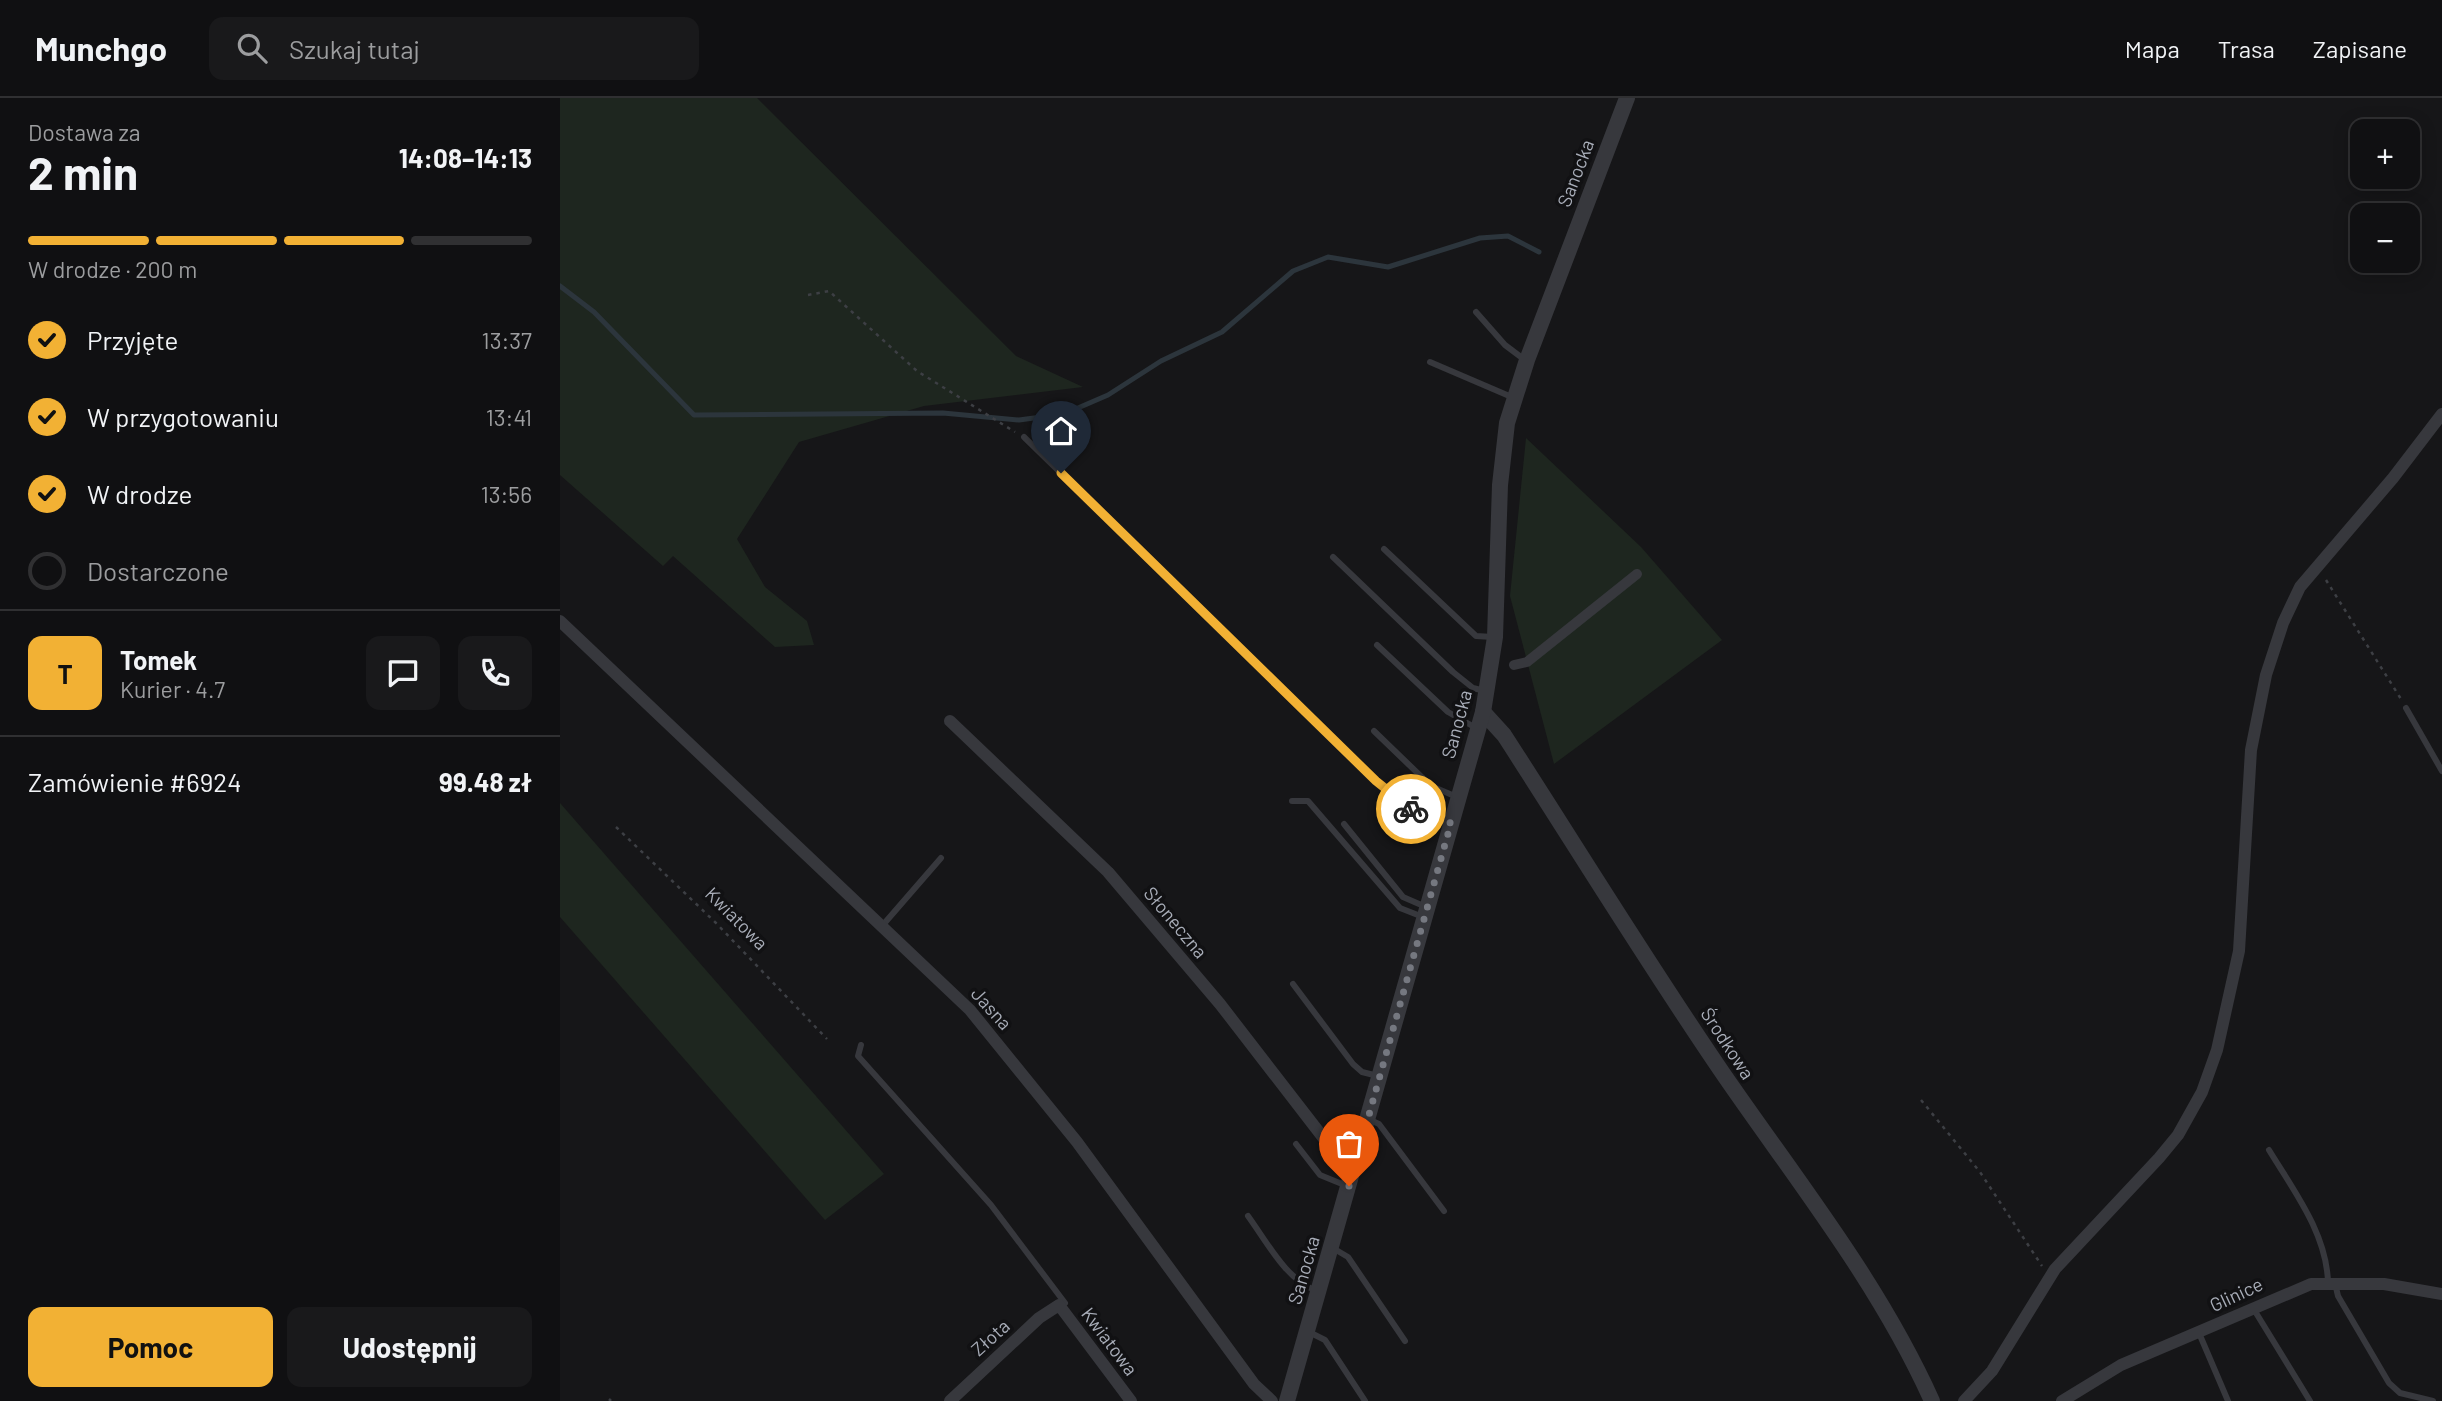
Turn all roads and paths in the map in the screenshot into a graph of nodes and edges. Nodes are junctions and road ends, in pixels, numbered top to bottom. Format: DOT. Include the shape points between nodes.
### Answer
graph roads {
  1 [pos="1627,98"];
  2 [pos="808,295"];
  3 [pos="1476,312"];
  4 [pos="1527,360"];
  5 [pos="1430,362"];
  6 [pos="1514,398"];
  7 [pos="2442,414"];
  8 [pos="1024,437"];
  9 [pos="1384,550"];
  10 [pos="1333,557"];
  11 [pos="2316,566"];
  12 [pos="1637,574"];
  13 [pos="560,621"];
  14 [pos="1495,637"];
  15 [pos="1377,645"];
  16 [pos="1514,665"];
  17 [pos="1487,691"];
  18 [pos="2406,708"];
  19 [pos="1480,720"];
  20 [pos="950,721"];
  21 [pos="1374,731"];
  22 [pos="2442,771"];
  23 [pos="1459,797"];
  24 [pos="1292,801"];
  25 [pos="1451,823"];
  26 [pos="1344,824"];
  27 [pos="616,827"];
  28 [pos="941,858"];
  29 [pos="1426,913"];
  30 [pos="882,926"];
  31 [pos="1293,984"];
  32 [pos="827,1039"];
  33 [pos="861,1045"];
  34 [pos="1380,1077"];
  35 [pos="1922,1100"];
  36 [pos="1368,1119"];
  37 [pos="1296,1144"];
  38 [pos="2269,1150"];
  39 [pos="1357,1156"];
  40 [pos="1349,1186"];
  41 [pos="1444,1210"];
  42 [pos="1248,1216"];
  43 [pos="1331,1247"];
  44 [pos="2049,1277"];
  45 [pos="2331,1283"];
  46 [pos="1318,1292"];
  47 [pos="2442,1294"];
  48 [pos="1059,1305"];
  49 [pos="2253,1307"];
  50 [pos="1307,1331"];
  51 [pos="2199,1333"];
  52 [pos="1405,1341"];
  53 [pos="950,1401"];
  54 [pos="1131,1401"];
  55 [pos="1272,1401"];
  56 [pos="1287,1401"];
  57 [pos="1365,1401"];
  58 [pos="1932,1401"];
  59 [pos="1964,1401"];
  60 [pos="2062,1401"];
  61 [pos="2228,1401"];
  62 [pos="2311,1401"];
  63 [pos="2432,1401"];
  1 -- 4 [label="street, Sanocka"];
  2 -- 8 [label="path" via="829,291 917,371"];
  3 -- 4 [label="lane" via="1505,345"];
  4 -- 6 [label="street, Sanocka"];
  5 -- 6 [label="lane"];
  6 -- 14 [label="street, Sanocka" via="1502,460"];
  7 -- 11 [label="street"];
  8 -- 25 [label="lane" via="1376,781 1421,817"];
  9 -- 14 [label="lane" via="1476,636"];
  10 -- 17 [label="lane" via="1453,672 1473,688"];
  11 -- 18 [label="path"];
  11 -- 44 [label="street" via="2290,604 2256,716 2247,789 2239,951 2217,1050 2202,1092 2160,1158"];
  12 -- 16 [label="street" via="1527,662"];
  13 -- 30 [label="street, Jasna"];
  14 -- 17 [label="street, Sanocka"];
  15 -- 19 [label="lane" via="1448,712"];
  17 -- 19 [label="street, Sanocka"];
  18 -- 22 [label="lane"];
  19 -- 23 [label="street, Sanocka"];
  19 -- 58 [label="street, Środkowa" via="1504,735 1716,1063 1849,1254 1910,1353"];
  20 -- 39 [label="street, Słoneczna" via="1108,872 1212,995 1332,1149"];
  21 -- 23 [label="lane" via="1431,786"];
  23 -- 25 [label="street, Sanocka"];
  24 -- 29 [label="lane" via="1308,801 1400,908"];
  25 -- 29 [label="street, Sanocka"];
  26 -- 29 [label="lane" via="1404,897"];
  27 -- 32 [label="path, Kwiatowa"];
  28 -- 30 [label="lane"];
  29 -- 34 [label="street, Sanocka"];
  30 -- 55 [label="street, Jasna" via="970,1010 1019,1068 1254,1384"];
  31 -- 34 [label="lane" via="1353,1064"];
  33 -- 48 [label="lane" via="858,1056 991,1205 1065,1303"];
  34 -- 36 [label="street, Sanocka"];
  35 -- 44 [label="path" via="1980,1172"];
  36 -- 39 [label="street, Sanocka"];
  36 -- 41 [label="lane" via="1379,1124"];
  37 -- 40 [label="lane" via="1320,1175"];
  38 -- 45 [label="lane" via="2303,1204 2328,1258"];
  39 -- 40 [label="street, Sanocka"];
  40 -- 43 [label="street, Sanocka"];
  42 -- 46 [label="lane" via="1291,1274"];
  43 -- 46 [label="street, Sanocka"];
  43 -- 52 [label="lane" via="1348,1257"];
  44 -- 59 [label="street" via="1992,1371"];
  45 -- 47 [label="street, Glinice" via="2384,1284"];
  45 -- 49 [label="street, Glinice" via="2311,1284"];
  45 -- 63 [label="lane" via="2389,1383 2400,1393"];
  46 -- 50 [label="street, Sanocka"];
  48 -- 53 [label="street, Złota"];
  48 -- 54 [label="street, Kwiatowa"];
  49 -- 51 [label="street, Glinice"];
  49 -- 62 [label="lane"];
  50 -- 56 [label="street, Sanocka"];
  50 -- 57 [label="lane" via="1325,1340"];
  51 -- 60 [label="street, Glinice" via="2121,1365"];
  51 -- 61 [label="lane"];
}
